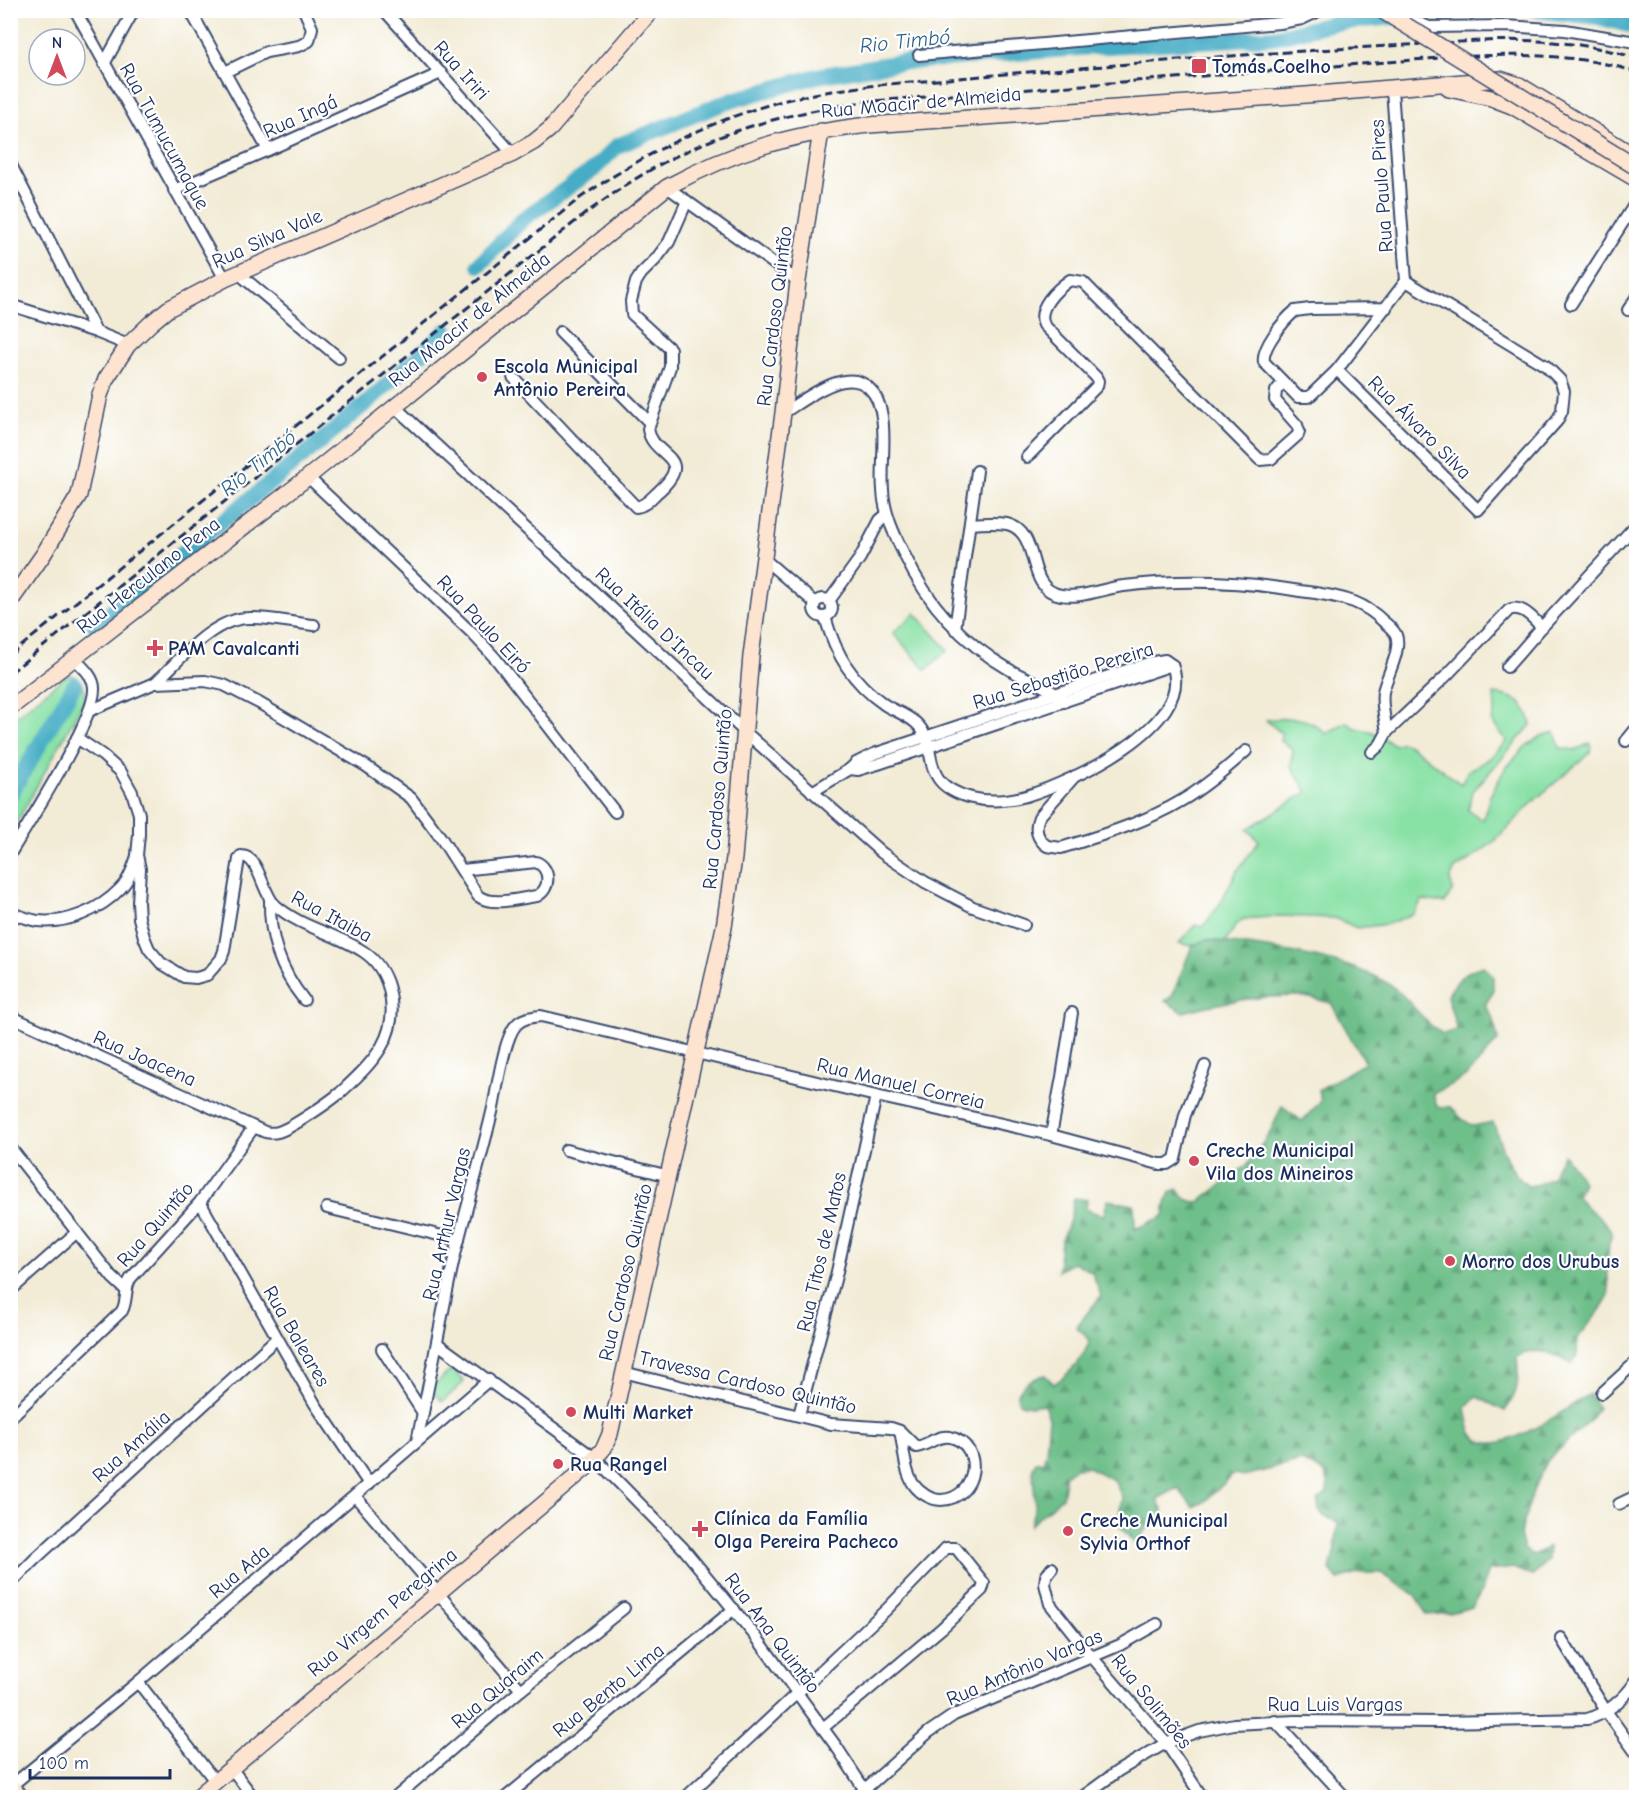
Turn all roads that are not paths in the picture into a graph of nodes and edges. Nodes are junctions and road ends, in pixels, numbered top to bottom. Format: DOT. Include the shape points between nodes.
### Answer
graph roads {
  1 [pos="135,10"];
  2 [pos="190,10"];
  3 [pos="304,10"];
  4 [pos="384,10"];
  5 [pos="652,10"];
  6 [pos="1321,10"];
  7 [pos="1381,10"];
  8 [pos="78,11"];
  9 [pos="1398,11"];
  10 [pos="1636,42"];
  11 [pos="919,55"];
  12 [pos="104,64"];
  13 [pos="225,72"];
  14 [pos="441,73"];
  15 [pos="1431,86"];
  16 [pos="1392,89"];
  17 [pos="821,131"];
  18 [pos="268,150"];
  19 [pos="513,154"];
  20 [pos="1636,157"];
  21 [pos="10,163"];
  22 [pos="1636,167"];
  23 [pos="14,174"];
  24 [pos="1636,179"];
  25 [pos="667,187"];
  26 [pos="174,190"];
  27 [pos="687,201"];
  28 [pos="1636,202"];
  29 [pos="231,276"];
  30 [pos="798,281"];
  31 [pos="1406,281"];
  32 [pos="1636,297"];
  33 [pos="1570,304"];
  34 [pos="10,306"];
  35 [pos="1386,308"];
  36 [pos="1628,310"];
  37 [pos="96,332"];
  38 [pos="560,332"];
  39 [pos="128,345"];
  40 [pos="339,358"];
  41 [pos="1336,370"];
  42 [pos="513,377"];
  43 [pos="1283,382"];
  44 [pos="394,406"];
  45 [pos="783,413"];
  46 [pos="649,422"];
  47 [pos="1027,457"];
  48 [pos="977,471"];
  49 [pos="308,477"];
  50 [pos="886,515"];
  51 [pos="970,524"];
  52 [pos="1636,525"];
  53 [pos="764,559"];
  54 [pos="829,601"];
  55 [pos="10,602"];
  56 [pos="815,603"];
  57 [pos="825,617"];
  58 [pos="314,625"];
  59 [pos="1542,627"];
  60 [pos="955,629"];
  61 [pos="74,658"];
  62 [pos="1172,665"];
  63 [pos="1507,668"];
  64 [pos="155,683"];
  65 [pos="1056,693"];
  66 [pos="1064,702"];
  67 [pos="10,708"];
  68 [pos="89,711"];
  69 [pos="1636,729"];
  70 [pos="744,731"];
  71 [pos="1387,732"];
  72 [pos="77,738"];
  73 [pos="1626,741"];
  74 [pos="926,742"];
  75 [pos="1246,751"];
  76 [pos="1372,752"];
  77 [pos="1076,775"];
  78 [pos="812,792"];
  79 [pos="615,812"];
  80 [pos="10,854"];
  81 [pos="137,855"];
  82 [pos="462,870"];
  83 [pos="270,900"];
  84 [pos="10,913"];
  85 [pos="1024,925"];
  86 [pos="304,1000"];
  87 [pos="1072,1013"];
  88 [pos="10,1016"];
  89 [pos="522,1020"];
  90 [pos="696,1053"];
  91 [pos="1205,1066"];
  92 [pos="876,1096"];
  93 [pos="259,1129"];
  94 [pos="1051,1135"];
  95 [pos="10,1147"];
  96 [pos="566,1150"];
  97 [pos="669,1176"];
  98 [pos="200,1202"];
  99 [pos="327,1208"];
  100 [pos="77,1232"];
  101 [pos="459,1240"];
  102 [pos="126,1290"];
  103 [pos="10,1291"];
  104 [pos="277,1338"];
  105 [pos="438,1344"];
  106 [pos="382,1349"];
  107 [pos="1636,1362"];
  108 [pos="623,1372"];
  109 [pos="489,1380"];
  110 [pos="1602,1393"];
  111 [pos="423,1413"];
  112 [pos="799,1415"];
  113 [pos="10,1418"];
  114 [pos="900,1431"];
  115 [pos="417,1441"];
  116 [pos="596,1459"];
  117 [pos="369,1484"];
  118 [pos="355,1496"];
  119 [pos="1636,1496"];
  120 [pos="1619,1504"];
  121 [pos="1052,1568"];
  122 [pos="10,1584"];
  123 [pos="438,1592"];
  124 [pos="624,1608"];
  125 [pos="734,1610"];
  126 [pos="1157,1624"];
  127 [pos="1561,1638"];
  128 [pos="1092,1657"];
  129 [pos="138,1682"];
  130 [pos="1636,1682"];
  131 [pos="1633,1689"];
  132 [pos="521,1690"];
  133 [pos="797,1694"];
  134 [pos="1606,1711"];
  135 [pos="1275,1721"];
  136 [pos="823,1728"];
  137 [pos="1166,1743"];
  138 [pos="1636,1753"];
  139 [pos="231,1768"];
  140 [pos="215,1781"];
  141 [pos="11,1786"];
  142 [pos="868,1793"];
  143 [pos="21,1797"];
  144 [pos="196,1797"];
  145 [pos="254,1797"];
  146 [pos="395,1797"];
  147 [pos="505,1797"];
  148 [pos="685,1797"];
  149 [pos="855,1797"];
  150 [pos="1081,1797"];
  151 [pos="1203,1797"];
  152 [pos="1346,1797"];
  1 -- 12 [label="street"];
  2 -- 13 [label="street"];
  3 -- 13 [label="street" via="312,28 309,41 266,52"];
  4 -- 14 [label="street, Rua Iriri"];
  5 -- 19 [label="street, Rua Silva Vale" via="550,129"];
  6 -- 11 [label="street" via="1280,23"];
  7 -- 22 [label="street, bridge"];
  8 -- 12 [label="street, Rua Tumucumaque"];
  9 -- 10 [label="street" via="1429,27 1565,30"];
  12 -- 26 [label="street, Rua Tumucumaque"];
  13 -- 18 [label="street"];
  14 -- 18 [label="street, Rua Ingá"];
  14 -- 19 [label="street, Rua Iriri"];
  15 -- 16 [label="street, Rua Moacir de Almeida"];
  15 -- 20 [label="street" via="1508,81"];
  15 -- 24 [label="street" via="1512,106"];
  16 -- 17 [label="street, Rua Moacir de Almeida"];
  16 -- 31 [label="street, Rua Paulo Pires"];
  17 -- 25 [label="street, Rua Moacir de Almeida" via="750,149"];
  17 -- 30 [label="street, Rua Cardoso Quintão"];
  18 -- 26 [label="street, Rua Ingá"];
  19 -- 29 [label="street, Rua Silva Vale"];
  21 -- 23 [label="street"];
  23 -- 37 [label="street"];
  25 -- 27 [label="street"];
  25 -- 44 [label="street, Rua Moacir de Almeida"];
  26 -- 29 [label="street, Rua Tumucumaque"];
  27 -- 30 [label="street"];
  27 -- 46 [label="street" via="669,242 641,274 631,302 632,314 671,355"];
  28 -- 33 [label="street"];
  29 -- 39 [label="street, Rua Silva Vale" via="168,309"];
  29 -- 40 [label="street"];
  30 -- 45 [label="street, Rua Cardoso Quintão"];
  31 -- 35 [label="street"];
  31 -- 41 [label="street, Rua Álvaro Silva" via="1555,374 1564,400 1557,421 1478,510"];
  32 -- 36 [label="street"];
  34 -- 37 [label="street"];
  35 -- 41 [label="street"];
  35 -- 43 [label="street" via="1295,311 1267,346 1263,358"];
  37 -- 39 [label="street"];
  38 -- 46 [label="street"];
  39 -- 55 [label="street, Rua Silva Vale" via="109,372 100,395 79,495"];
  41 -- 43 [label="street" via="1313,395 1304,399"];
  42 -- 46 [label="street" via="636,507 644,505 672,479 674,471 672,461 650,437"];
  43 -- 47 [label="street" via="1275,400 1299,431 1271,459 1260,460 1083,282 1070,280 1042,308 1041,319 1095,377 1097,386"];
  44 -- 49 [label="street, Rua Herculano Pena"];
  44 -- 70 [label="street, Rua Itália D'Incau"];
  45 -- 50 [label="street" via="835,383 859,382 868,387 880,412 884,438"];
  45 -- 53 [label="street, Rua Cardoso Quintão"];
  48 -- 51 [label="street"];
  49 -- 61 [label="street, Rua Herculano Pena"];
  49 -- 79 [label="street, Rua Paulo Eiró" via="496,658"];
  50 -- 54 [label="street"];
  50 -- 60 [label="street" via="919,585"];
  51 -- 60 [label="street"];
  51 -- 71 [label="street" via="1015,527 1031,549 1036,573 1057,595 1172,582 1235,583 1330,595 1355,603 1378,617 1396,634 1398,642 1383,690"];
  52 -- 59 [label="street"];
  53 -- 56 [label="street"];
  53 -- 70 [label="street, Rua Cardoso Quintão"];
  54 -- 56 [label="street" via="821,599"];
  54 -- 57 [label="street" via="832,610"];
  56 -- 57 [label="street" via="815,614"];
  57 -- 74 [label="street" via="830,635 855,680 914,722"];
  58 -- 64 [label="street" via="250,617 228,622 208,633"];
  59 -- 63 [label="street"];
  59 -- 71 [label="street" via="1521,609 1509,610"];
  60 -- 65 [label="street" via="1000,664"];
  61 -- 67 [label="street, Rua Herculano Pena"];
  61 -- 68 [label="street" via="94,684"];
  62 -- 65 [label="street, Rua Sebastião Pereira" via="1159,660"];
  62 -- 66 [label="street, Rua Sebastião Pereira"];
  62 -- 77 [label="street" via="1173,689 1159,719 1136,740"];
  64 -- 68 [label="street"];
  64 -- 82 [label="street" via="205,681 224,685 366,766 411,798"];
  65 -- 66 [label="street"];
  65 -- 74 [label="street, Rua Sebastião Pereira"];
  66 -- 74 [label="street, Rua Sebastião Pereira"];
  68 -- 72 [label="street"];
  69 -- 73 [label="street"];
  70 -- 78 [label="street, Rua Itália D'Incau"];
  70 -- 90 [label="street, Rua Cardoso Quintão" via="724,927"];
  71 -- 76 [label="street"];
  72 -- 80 [label="street"];
  72 -- 81 [label="street, Rua Itaiba" via="121,772 132,792 139,814"];
  74 -- 77 [label="street" via="940,782 972,798 1024,796"];
  74 -- 78 [label="street, Rua Sebastião Pereira" via="862,759"];
  75 -- 77 [label="street" via="1203,787 1146,819 1061,848 1047,846 1038,837 1036,824"];
  78 -- 85 [label="street, Rua Itália D'Incau" via="882,853 925,882 973,907"];
  81 -- 83 [label="street, Rua Itaiba" via="139,918 144,937 161,963 184,977 207,975 222,960 241,856 249,856 256,865"];
  81 -- 84 [label="street" via="120,889 97,907 67,919 38,921"];
  82 -- 82 [label="street" via="478,896 486,900 537,896 546,887 547,872 536,862"];
  83 -- 86 [label="street" via="270,926 281,964"];
  83 -- 93 [label="street, Rua Itaiba" via="304,925 374,960 388,984 393,1003 388,1036 360,1074 336,1096 284,1129"];
  87 -- 94 [label="street"];
  88 -- 93 [label="street, Rua Joacena"];
  89 -- 90 [label="street, Rua Manuel Correia" via="541,1016"];
  89 -- 101 [label="street, Rua Arthur Vargas" via="510,1034"];
  90 -- 92 [label="street, Rua Manuel Correia"];
  90 -- 97 [label="street, Rua Cardoso Quintão"];
  91 -- 94 [label="street, Rua Manuel Correia" via="1172,1162 1159,1164"];
  92 -- 94 [label="street, Rua Manuel Correia"];
  92 -- 112 [label="street, Rua Titos de Matos" via="836,1276"];
  93 -- 98 [label="street, Rua Quintão"];
  95 -- 100 [label="street"];
  96 -- 97 [label="street"];
  97 -- 108 [label="street, Rua Cardoso Quintão"];
  98 -- 102 [label="street, Rua Quintão" via="131,1278"];
  98 -- 104 [label="street, Rua Baleares"];
  99 -- 101 [label="street"];
  100 -- 102 [label="street"];
  100 -- 103 [label="street"];
  101 -- 105 [label="street, Rua Arthur Vargas"];
  102 -- 113 [label="street, Rua Quintão" via="122,1311"];
  104 -- 117 [label="street, Rua Baleares" via="315,1404"];
  104 -- 122 [label="street, Rua Amália"];
  105 -- 109 [label="street, Rua Ana Quintão"];
  105 -- 111 [label="street, Rua Arthur Vargas"];
  106 -- 111 [label="street"];
  107 -- 110 [label="street"];
  108 -- 112 [label="street, Travessa Cardoso Quintão"];
  108 -- 116 [label="street, Rua Cardoso Quintão" via="610,1434"];
  109 -- 115 [label="street, Rua Ada"];
  109 -- 116 [label="street, Rua Ana Quintão"];
  111 -- 115 [label="street, Rua Arthur Vargas"];
  112 -- 114 [label="street, Travessa Cardoso Quintão" via="831,1424"];
  114 -- 114 [label="street, Travessa Cardoso Quintão" via="916,1447 937,1437 949,1437 969,1451 973,1471 960,1495 935,1500 914,1485"];
  115 -- 117 [label="street, Rua Ada"];
  116 -- 123 [label="street, Rua Virgem Peregrina"];
  116 -- 125 [label="street, Rua Ana Quintão" via="683,1548"];
  117 -- 118 [label="street, Rua Ada"];
  118 -- 123 [label="street"];
  118 -- 129 [label="street, Rua Ada"];
  119 -- 120 [label="street"];
  121 -- 128 [label="street, Rua Solimões" via="1045,1584 1050,1604"];
  123 -- 132 [label="street"];
  123 -- 139 [label="street, Rua Virgem Peregrina"];
  124 -- 132 [label="street, Rua Quaraim"];
  125 -- 133 [label="street, Rua Ana Quintão"];
  125 -- 147 [label="street, Rua Bento Lima"];
  126 -- 128 [label="street, Rua Antônio Vargas"];
  127 -- 134 [label="street"];
  128 -- 137 [label="street, Rua Solimões"];
  128 -- 142 [label="street, Rua Antônio Vargas" via="954,1715 929,1732"];
  129 -- 140 [label="street"];
  129 -- 141 [label="street, Rua Ada"];
  130 -- 131 [label="street"];
  131 -- 134 [label="street"];
  132 -- 146 [label="street, Rua Quaraim"];
  133 -- 136 [label="street, Rua Ana Quintão"];
  133 -- 136 [label="street" via="946,1548 956,1548 984,1582 982,1590 942,1628"];
  133 -- 148 [label="street"];
  134 -- 135 [label="street, Rua Luis Vargas" via="1580,1720"];
  134 -- 138 [label="street"];
  135 -- 137 [label="street, Rua Luis Vargas" via="1199,1731"];
  135 -- 152 [label="street"];
  136 -- 142 [label="street, Rua Ana Quintão"];
  137 -- 150 [label="street, Rua Luis Vargas"];
  137 -- 151 [label="street, Rua Solimões"];
  139 -- 140 [label="street, Rua Virgem Peregrina"];
  139 -- 145 [label="street"];
  140 -- 144 [label="street, Rua Virgem Peregrina"];
  141 -- 143 [label="street"];
  142 -- 149 [label="street, Rua Antônio Vargas"];
}
